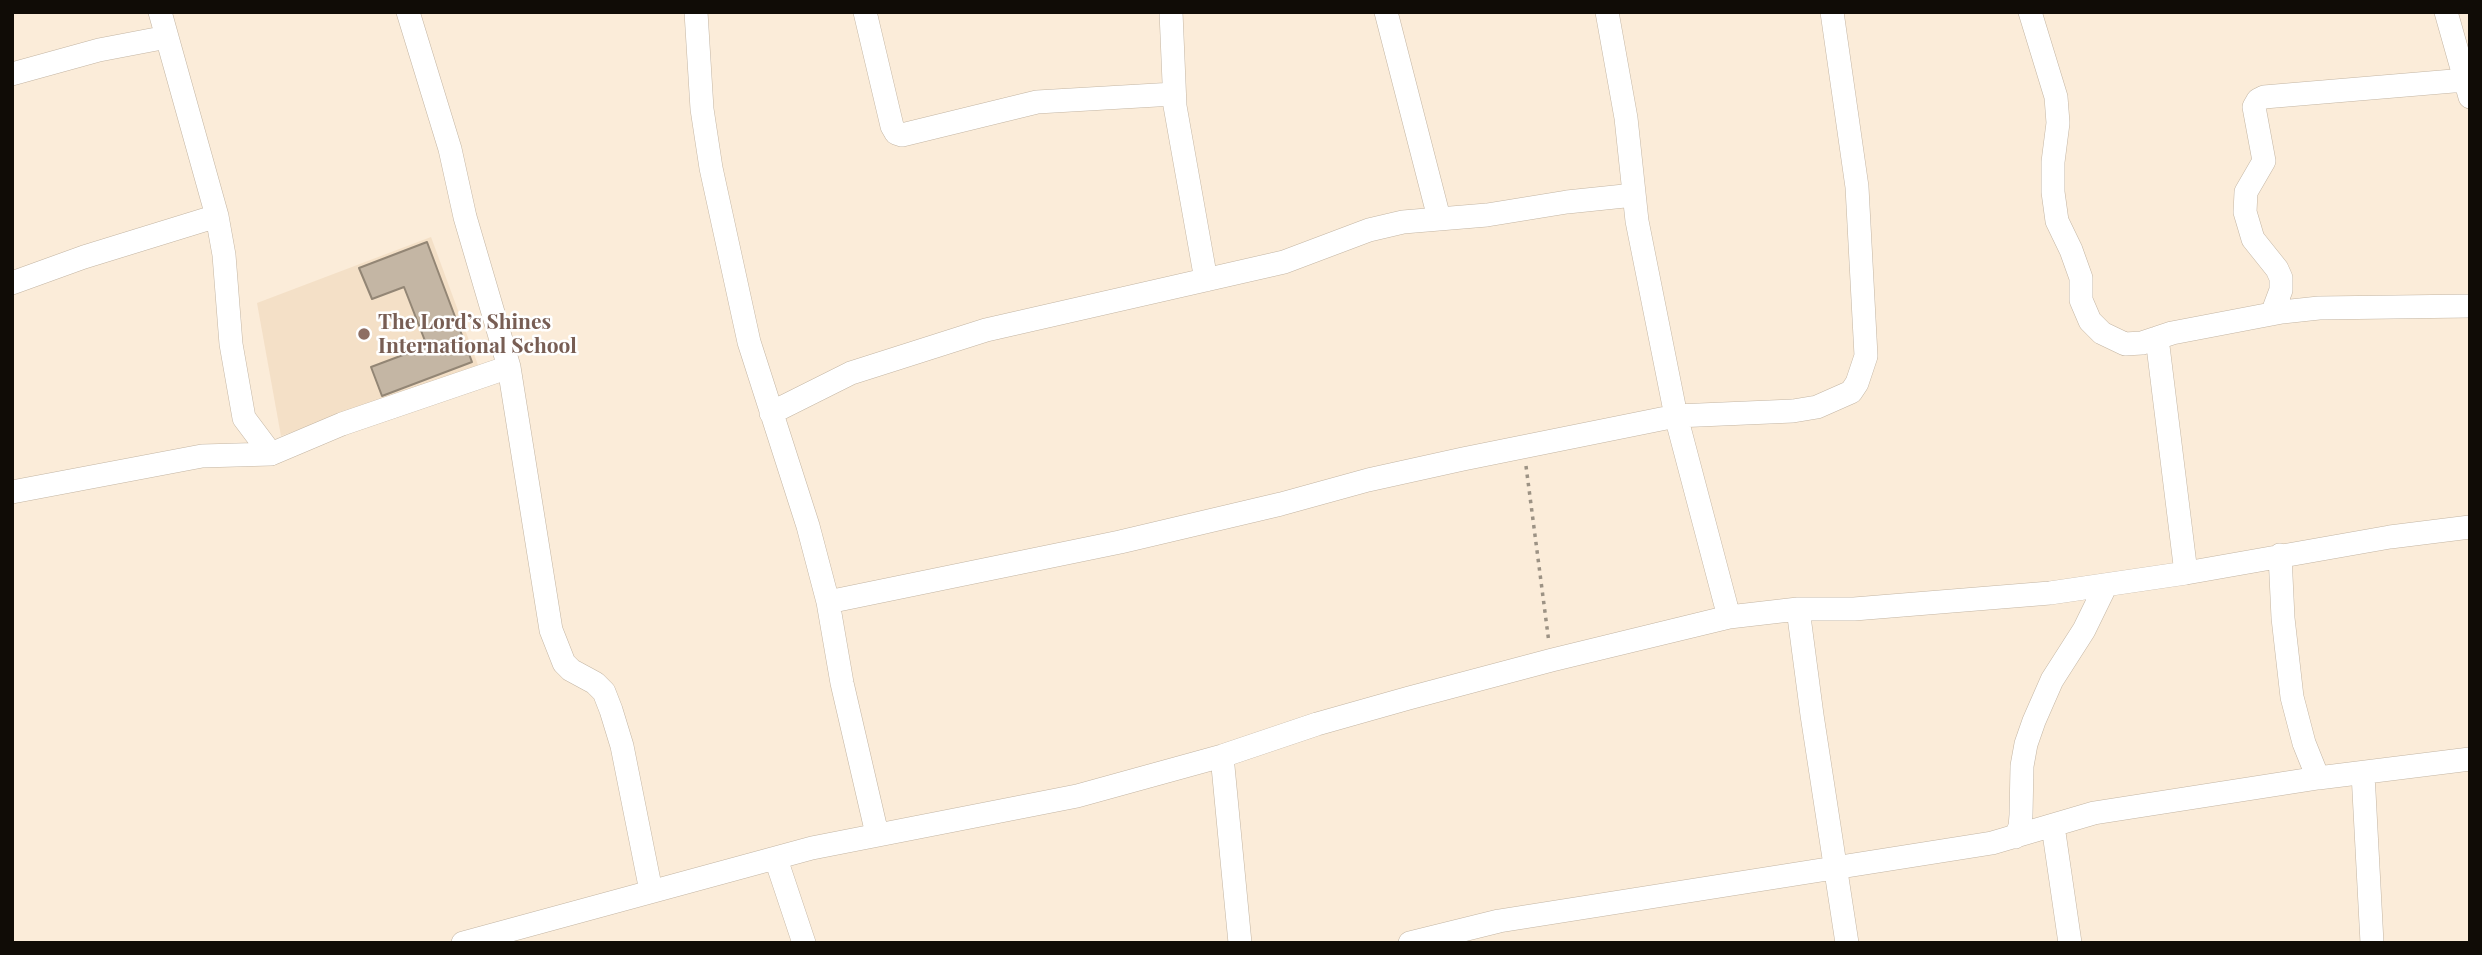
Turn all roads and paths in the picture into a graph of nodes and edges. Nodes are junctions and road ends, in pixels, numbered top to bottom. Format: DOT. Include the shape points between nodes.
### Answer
graph roads {
  1 [pos="160,12"];
  2 [pos="408,12"];
  3 [pos="696,12"];
  4 [pos="865,12"];
  5 [pos="1171,12"];
  6 [pos="1386,12"];
  7 [pos="1607,12"];
  8 [pos="1832,12"];
  9 [pos="2030,12"];
  10 [pos="2446,12"];
  11 [pos="167,37"];
  12 [pos="12,74"];
  13 [pos="2467,88"];
  14 [pos="1174,94"];
  15 [pos="1634,195"];
  16 [pos="217,216"];
  17 [pos="1438,218"];
  18 [pos="1206,280"];
  19 [pos="12,283"];
  20 [pos="2470,306"];
  21 [pos="2272,314"];
  22 [pos="2157,338"];
  23 [pos="509,367"];
  24 [pos="771,412"];
  25 [pos="1676,416"];
  26 [pos="1524,447"];
  27 [pos="271,454"];
  28 [pos="12,492"];
  29 [pos="2470,527"];
  30 [pos="2280,555"];
  31 [pos="2186,573"];
  32 [pos="2106,585"];
  33 [pos="828,602"];
  34 [pos="1798,609"];
  35 [pos="1729,617"];
  36 [pos="1552,660"];
  37 [pos="1222,755"];
  38 [pos="2470,758"];
  39 [pos="2363,773"];
  40 [pos="2318,778"];
  41 [pos="2053,826"];
  42 [pos="877,834"];
  43 [pos="2015,837"];
  44 [pos="776,859"];
  45 [pos="1837,867"];
  46 [pos="651,891"];
  47 [pos="1434,940"];
  48 [pos="463,943"];
  49 [pos="804,943"];
  50 [pos="1240,943"];
  51 [pos="1410,943"];
  52 [pos="1847,943"];
  53 [pos="2070,943"];
  54 [pos="2372,943"];
  1 -- 11 [label="street"];
  2 -- 23 [label="street"];
  3 -- 24 [label="street" via="702,109 712,168 749,342"];
  4 -- 14 [label="street" via="892,127 902,135 1037,102"];
  5 -- 14 [label="street"];
  6 -- 17 [label="street"];
  7 -- 15 [label="street"];
  8 -- 25 [label="street" via="1857,187 1866,356 1857,383 1851,392 1805,409"];
  9 -- 22 [label="street" via="2056,97 2053,182 2057,221 2081,278 2081,300 2090,321 2102,333 2125,344"];
  10 -- 13 [label="street"];
  11 -- 12 [label="street"];
  11 -- 16 [label="street"];
  13 -- 21 [label="street" via="2258,100 2254,107 2264,161 2246,192 2245,212 2253,239 2281,278"];
  14 -- 18 [label="street"];
  15 -- 17 [label="street"];
  15 -- 25 [label="street"];
  16 -- 19 [label="street"];
  16 -- 27 [label="street" via="244,418"];
  17 -- 18 [label="street" via="1369,230 1284,262"];
  18 -- 24 [label="street" via="986,331 851,373"];
  20 -- 21 [label="street" via="2319,308"];
  21 -- 22 [label="street"];
  22 -- 31 [label="street"];
  23 -- 27 [label="street" via="342,424"];
  23 -- 46 [label="street" via="551,630 564,663 604,692 611,710"];
  24 -- 33 [label="street"];
  25 -- 26 [label="street"];
  25 -- 35 [label="street"];
  26 -- 33 [label="street" via="1368,480 1120,542"];
  26 -- 36 [label="path"];
  27 -- 28 [label="street" via="202,456"];
  29 -- 30 [label="street"];
  30 -- 31 [label="street"];
  30 -- 40 [label="street" via="2292,696"];
  31 -- 32 [label="street"];
  32 -- 34 [label="street" via="1854,609"];
  32 -- 43 [label="street" via="2034,721 2022,766 2020,827"];
  33 -- 42 [label="street"];
  34 -- 35 [label="street"];
  34 -- 45 [label="street"];
  35 -- 36 [label="street"];
  36 -- 37 [label="street" via="1317,724"];
  37 -- 42 [label="street" via="1077,796"];
  37 -- 50 [label="street"];
  38 -- 39 [label="street"];
  39 -- 40 [label="street"];
  39 -- 54 [label="street"];
  40 -- 41 [label="street" via="2094,813"];
  41 -- 43 [label="street"];
  41 -- 53 [label="street"];
  42 -- 44 [label="street"];
  43 -- 45 [label="street"];
  44 -- 46 [label="street"];
  44 -- 49 [label="street"];
  45 -- 47 [label="street" via="1499,921"];
  45 -- 52 [label="street"];
  46 -- 48 [label="street"];
  47 -- 51 [label="street"];
}
